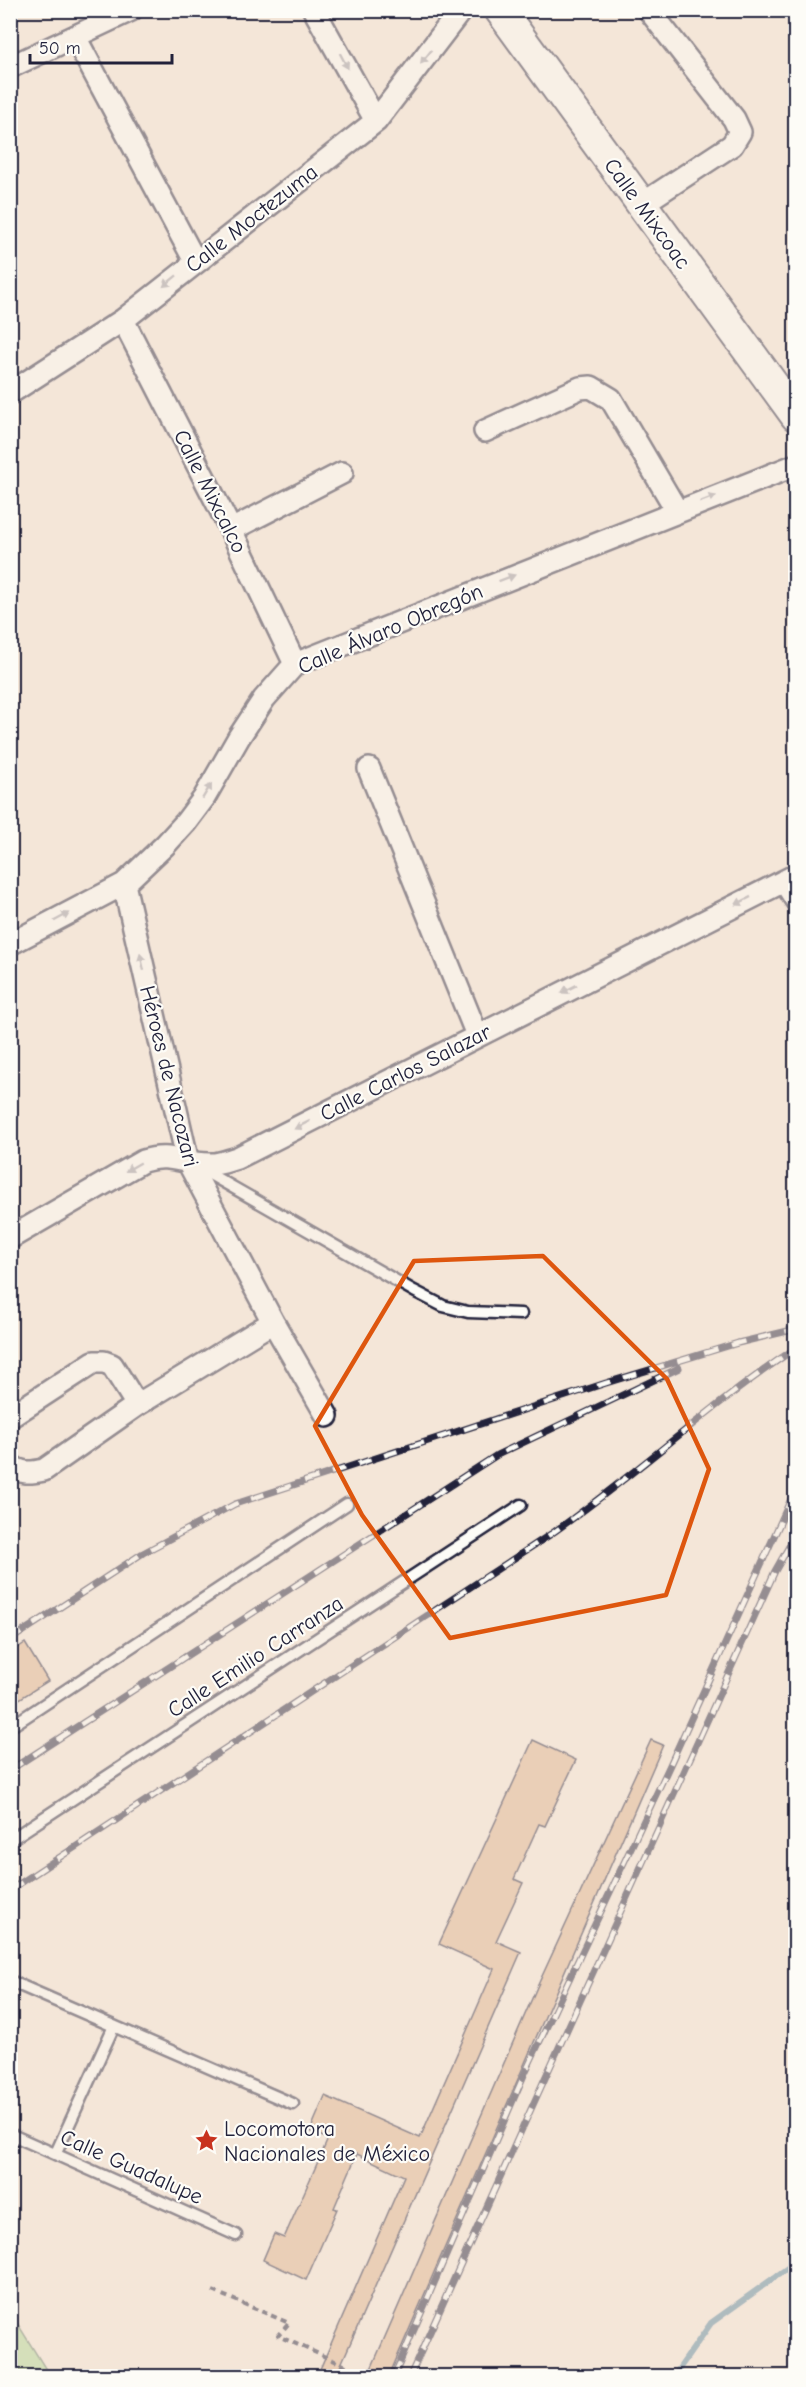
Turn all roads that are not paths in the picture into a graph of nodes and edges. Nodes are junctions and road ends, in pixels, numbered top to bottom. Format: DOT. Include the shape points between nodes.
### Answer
graph roads {
  1 [pos="131,10"];
  2 [pos="314,10"];
  3 [pos="461,10"];
  4 [pos="500,10"];
  5 [pos="649,10"];
  6 [pos="75,37"];
  7 [pos="10,67"];
  8 [pos="376,121"];
  9 [pos="642,204"];
  10 [pos="195,261"];
  11 [pos="123,321"];
  12 [pos="10,393"];
  13 [pos="795,416"];
  14 [pos="486,431"];
  15 [pos="795,465"];
  16 [pos="342,473"];
  17 [pos="677,511"];
  18 [pos="231,530"];
  19 [pos="295,664"];
  20 [pos="369,769"];
  21 [pos="790,878"];
  22 [pos="124,884"];
  23 [pos="795,900"];
  24 [pos="10,944"];
  25 [pos="477,1035"];
  26 [pos="188,1162"];
  27 [pos="10,1238"];
  28 [pos="521,1314"];
  29 [pos="273,1322"];
  30 [pos="137,1405"];
  31 [pos="327,1416"];
  32 [pos="10,1417"];
  33 [pos="10,1465"];
  34 [pos="347,1504"];
  35 [pos="521,1505"];
  36 [pos="10,1727"];
  37 [pos="10,1840"];
  38 [pos="10,1981"];
  39 [pos="114,2026"];
  40 [pos="293,2104"];
  41 [pos="10,2134"];
  42 [pos="56,2153"];
  43 [pos="236,2235"];
  1 -- 6 [label="street"];
  2 -- 8 [label="street, one-way"];
  3 -- 8 [label="street, Calle Moctezuma, one-way"];
  4 -- 9 [label="street, Calle Mixcoac"];
  5 -- 9 [label="street" via="740,132 732,145"];
  6 -- 7 [label="street"];
  6 -- 10 [label="street"];
  8 -- 10 [label="street, Calle Moctezuma"];
  9 -- 13 [label="street, Calle Mixcoac"];
  10 -- 11 [label="street, Calle Moctezuma, one-way"];
  11 -- 12 [label="street, Calle Moctezuma"];
  11 -- 18 [label="street, Calle Mixcalco"];
  14 -- 17 [label="street" via="580,388 591,387 611,399"];
  17 -- 15 [label="street, Calle Álvaro Obregón, one-way"];
  16 -- 18 [label="street"];
  19 -- 17 [label="street, Calle Álvaro Obregón, one-way"];
  18 -- 19 [label="street, Calle Mixcalco"];
  22 -- 19 [label="street, Calle Álvaro Obregón, one-way" via="186,822 264,699"];
  20 -- 25 [label="street"];
  21 -- 23 [label="street"];
  21 -- 25 [label="street, Calle Carlos Salazar, one-way"];
  24 -- 22 [label="street, Calle Álvaro Obregón, one-way"];
  26 -- 22 [label="street, Héroes de Nacozari, one-way"];
  25 -- 26 [label="street, Calle Carlos Salazar, one-way" via="237,1158 212,1165"];
  26 -- 27 [label="street, Calle Carlos Salazar, one-way" via="166,1156 143,1161"];
  26 -- 28 [label="lane" via="443,1306 468,1312"];
  26 -- 29 [label="street, Héroes de Nacozari"];
  29 -- 30 [label="street"];
  29 -- 31 [label="street, Héroes de Nacozari"];
  30 -- 32 [label="street" via="112,1365 94,1362"];
  30 -- 33 [label="street" via="44,1470 29,1474"];
  34 -- 36 [label="lane"];
  35 -- 37 [label="lane, Calle Emilio Carranza"];
  38 -- 39 [label="lane"];
  39 -- 40 [label="lane"];
  39 -- 42 [label="lane"];
  41 -- 42 [label="lane, Calle Guadalupe"];
  42 -- 43 [label="lane, Calle Guadalupe"];
}
